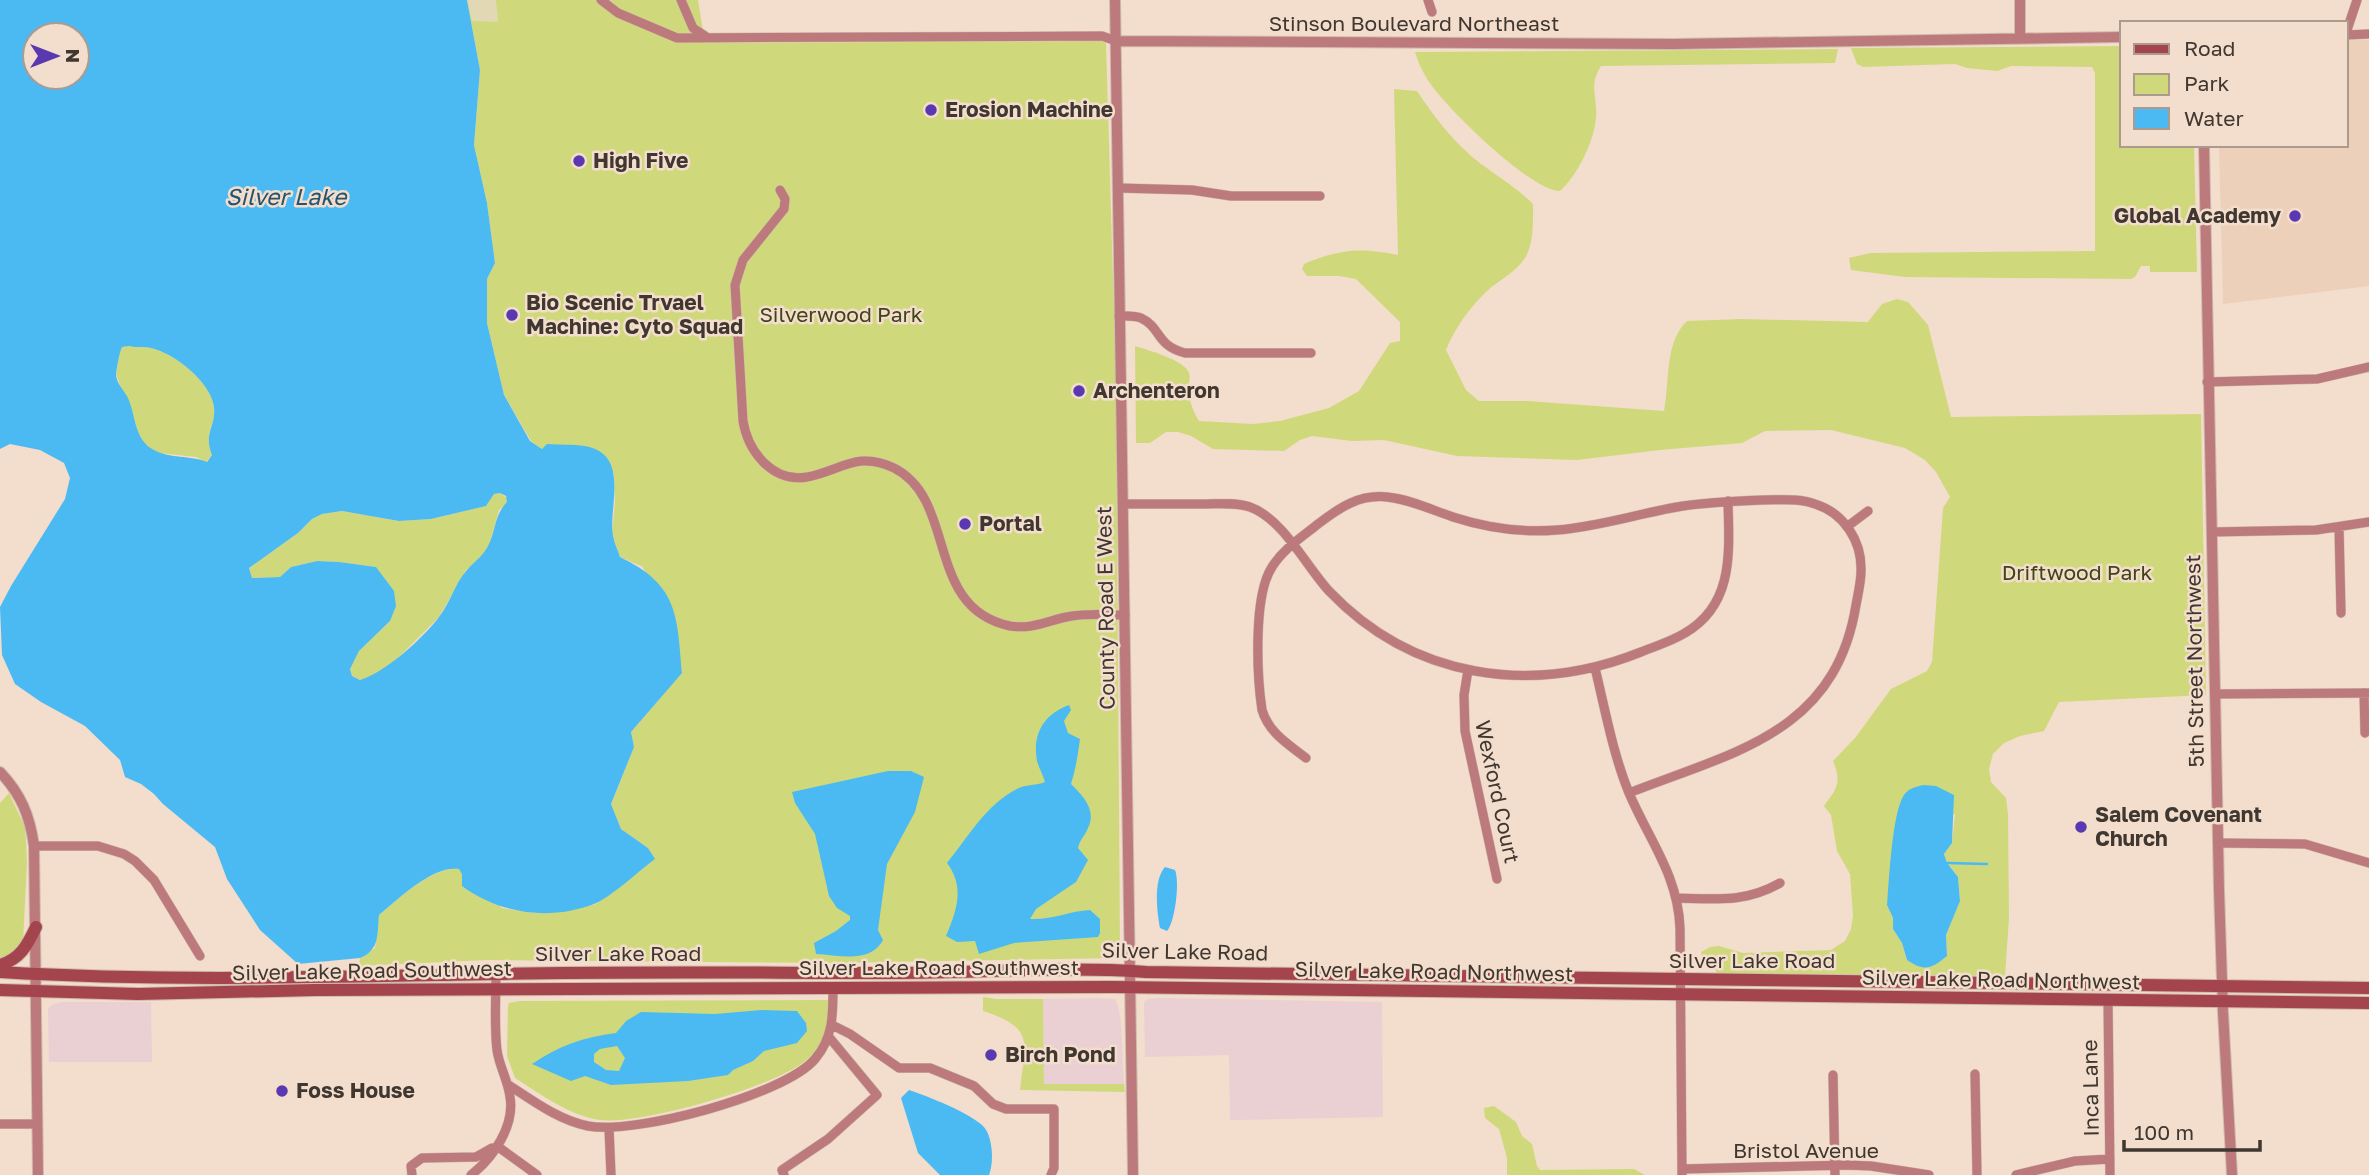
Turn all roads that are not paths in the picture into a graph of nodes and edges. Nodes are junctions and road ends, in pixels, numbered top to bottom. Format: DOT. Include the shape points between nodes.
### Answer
graph roads {
  1 [pos="601,0"];
  2 [pos="681,0"];
  3 [pos="1115,0"];
  4 [pos="1428,0"];
  5 [pos="2020,0"];
  6 [pos="2357,0"];
  7 [pos="1432,12"];
  8 [pos="2348,28"];
  9 [pos="2348,34"];
  10 [pos="2369,34"];
  11 [pos="707,37"];
  12 [pos="2020,37"];
  13 [pos="2120,37"];
  14 [pos="1116,41"];
  15 [pos="2204,147"];
  16 [pos="1119,188"];
  17 [pos="780,190"];
  18 [pos="1320,196"];
  19 [pos="1119,316"];
  20 [pos="1311,353"];
  21 [pos="2369,367"];
  22 [pos="2207,382"];
  23 [pos="1728,501"];
  24 [pos="1124,505"];
  25 [pos="1868,511"];
  26 [pos="2369,522"];
  27 [pos="1848,526"];
  28 [pos="2339,527"];
  29 [pos="2212,532"];
  30 [pos="1292,545"];
  31 [pos="2341,613"];
  32 [pos="1125,615"];
  33 [pos="1595,668"];
  34 [pos="1468,670"];
  35 [pos="2367,693"];
  36 [pos="2215,694"];
  37 [pos="2365,733"];
  38 [pos="1307,758"];
  39 [pos="0,772"];
  40 [pos="1629,793"];
  41 [pos="2218,843"];
  42 [pos="34,846"];
  43 [pos="2369,863"];
  44 [pos="1497,879"];
  45 [pos="1780,883"];
  46 [pos="1677,898"];
  47 [pos="36,927"];
  48 [pos="200,956"];
  49 [pos="0,965"];
  50 [pos="1128,970"];
  51 [pos="0,972"];
  52 [pos="36,974"];
  53 [pos="496,974"];
  54 [pos="1680,980"];
  55 [pos="2223,986"];
  56 [pos="1129,987"];
  57 [pos="833,988"];
  58 [pos="2369,988"];
  59 [pos="496,989"];
  60 [pos="0,990"];
  61 [pos="36,991"];
  62 [pos="1679,995"];
  63 [pos="2108,1000"];
  64 [pos="2223,1001"];
  65 [pos="2369,1003"];
  66 [pos="832,1025"];
  67 [pos="830,1037"];
  68 [pos="1975,1074"];
  69 [pos="1833,1075"];
  70 [pos="507,1084"];
  71 [pos="0,1124"];
  72 [pos="37,1124"];
  73 [pos="609,1128"];
  74 [pos="497,1146"];
  75 [pos="2110,1159"];
  76 [pos="1835,1170"];
  77 [pos="1682,1172"];
  78 [pos="38,1175"];
  79 [pos="412,1175"];
  80 [pos="471,1175"];
  81 [pos="537,1175"];
  82 [pos="611,1175"];
  83 [pos="784,1175"];
  84 [pos="1051,1175"];
  85 [pos="1133,1175"];
  86 [pos="1929,1175"];
  87 [pos="1977,1175"];
  88 [pos="2016,1175"];
  89 [pos="2110,1175"];
  90 [pos="2232,1175"];
  1 -- 11 [label="street, Stinson Boulevard Northeast" via="618,13 672,36"];
  2 -- 11 [label="street" via="693,27"];
  3 -- 14 [label="street, County Road E West"];
  4 -- 7 [label="street"];
  5 -- 12 [label="street"];
  6 -- 8 [label="street"];
  9 -- 10 [label="street"];
  11 -- 14 [label="street, Stinson Boulevard Northeast" via="1102,36"];
  12 -- 13 [label="street, Stinson Boulevard Northeast"];
  12 -- 14 [label="street, Stinson Boulevard Northeast" via="1674,44"];
  14 -- 16 [label="street, County Road E West"];
  15 -- 22 [label="street, 5th Street Northwest"];
  16 -- 18 [label="street" via="1231,196"];
  16 -- 19 [label="street, County Road E West"];
  17 -- 32 [label="street" via="784,209 743,260 735,285 743,421 752,451 769,467 790,476 808,477 861,460 901,472 923,497 958,589 972,607 998,622 1033,626 1073,615"];
  19 -- 20 [label="street" via="1139,316 1167,347 1185,353"];
  19 -- 24 [label="street, County Road E West"];
  21 -- 22 [label="street" via="2317,379"];
  22 -- 29 [label="street, 5th Street Northwest"];
  23 -- 27 [label="street" via="1804,501 1826,508"];
  23 -- 30 [label="street" via="1533,531 1480,525 1389,497 1366,498 1343,505"];
  23 -- 33 [label="street" via="1727,578 1709,613 1686,633"];
  24 -- 30 [label="street" via="1250,507 1269,518"];
  24 -- 32 [label="street, County Road E West"];
  25 -- 27 [label="street"];
  26 -- 28 [label="street"];
  27 -- 40 [label="street" via="1861,560 1850,635 1828,682 1808,707 1759,741"];
  28 -- 29 [label="street"];
  28 -- 31 [label="street"];
  29 -- 36 [label="street, 5th Street Northwest"];
  30 -- 34 [label="street" via="1329,591 1367,624 1425,657"];
  30 -- 38 [label="street" via="1272,567 1261,592 1260,700 1270,728"];
  32 -- 50 [label="street, County Road E West"];
  33 -- 34 [label="street" via="1539,676"];
  33 -- 40 [label="street"];
  34 -- 44 [label="street, Wexford Court" via="1465,732"];
  35 -- 36 [label="street"];
  35 -- 37 [label="street"];
  36 -- 41 [label="street, 5th Street Northwest"];
  39 -- 42 [label="street" via="24,804"];
  40 -- 46 [label="street"];
  41 -- 43 [label="street" via="2305,844"];
  41 -- 55 [label="street, 5th Street Northwest"];
  42 -- 47 [label="street"];
  42 -- 48 [label="street" via="98,845 135,861 154,880"];
  45 -- 46 [label="street" via="1745,898"];
  46 -- 54 [label="street"];
  47 -- 49 [label="main road" via="19,956"];
  47 -- 52 [label="street"];
  50 -- 53 [label="main road, Silver Lake Road"];
  50 -- 54 [label="main road, Silver Lake Road"];
  50 -- 56 [label="street, County Road E West"];
  51 -- 52 [label="main road, Silver Lake Road"];
  52 -- 53 [label="main road, Silver Lake Road" via="266,979"];
  52 -- 61 [label="street"];
  53 -- 59 [label="street"];
  54 -- 55 [label="main road, Silver Lake Road"];
  54 -- 62 [label="street"];
  55 -- 58 [label="main road, Silver Lake Road"];
  55 -- 64 [label="street, 5th Street Northwest"];
  56 -- 57 [label="main road, Silver Lake Road Southwest"];
  56 -- 62 [label="main road, Silver Lake Road Northwest"];
  56 -- 85 [label="street, County Road E West"];
  57 -- 59 [label="main road, Silver Lake Road Southwest"];
  57 -- 66 [label="street"];
  59 -- 61 [label="main road, Silver Lake Road Southwest"];
  59 -- 70 [label="street" via="497,1052"];
  60 -- 61 [label="main road, Silver Lake Road Southwest"];
  61 -- 72 [label="street"];
  62 -- 63 [label="main road, Silver Lake Road Northwest"];
  62 -- 77 [label="street"];
  63 -- 64 [label="main road, Silver Lake Road Northwest"];
  63 -- 75 [label="street, Inca Lane"];
  64 -- 65 [label="main road, Silver Lake Road Northwest"];
  64 -- 90 [label="street, 5th Street Northwest"];
  66 -- 67 [label="street"];
  66 -- 84 [label="street" via="899,1068 930,1069 974,1086 993,1104 1006,1109 1054,1110"];
  67 -- 73 [label="street" via="817,1058 791,1078 680,1116"];
  67 -- 83 [label="street" via="877,1095 828,1139 782,1170"];
  68 -- 87 [label="street"];
  69 -- 76 [label="street"];
  70 -- 73 [label="street" via="570,1121"];
  70 -- 74 [label="street" via="512,1105"];
  71 -- 72 [label="street"];
  72 -- 78 [label="street"];
  73 -- 82 [label="street"];
  74 -- 79 [label="street" via="476,1157 422,1158 411,1166"];
  74 -- 80 [label="street" via="484,1166"];
  74 -- 81 [label="street"];
  75 -- 88 [label="street" via="2075,1161"];
  75 -- 89 [label="street, Inca Lane"];
  76 -- 77 [label="street, Bristol Avenue"];
  76 -- 86 [label="street, Bristol Avenue" via="1871,1166"];
}
